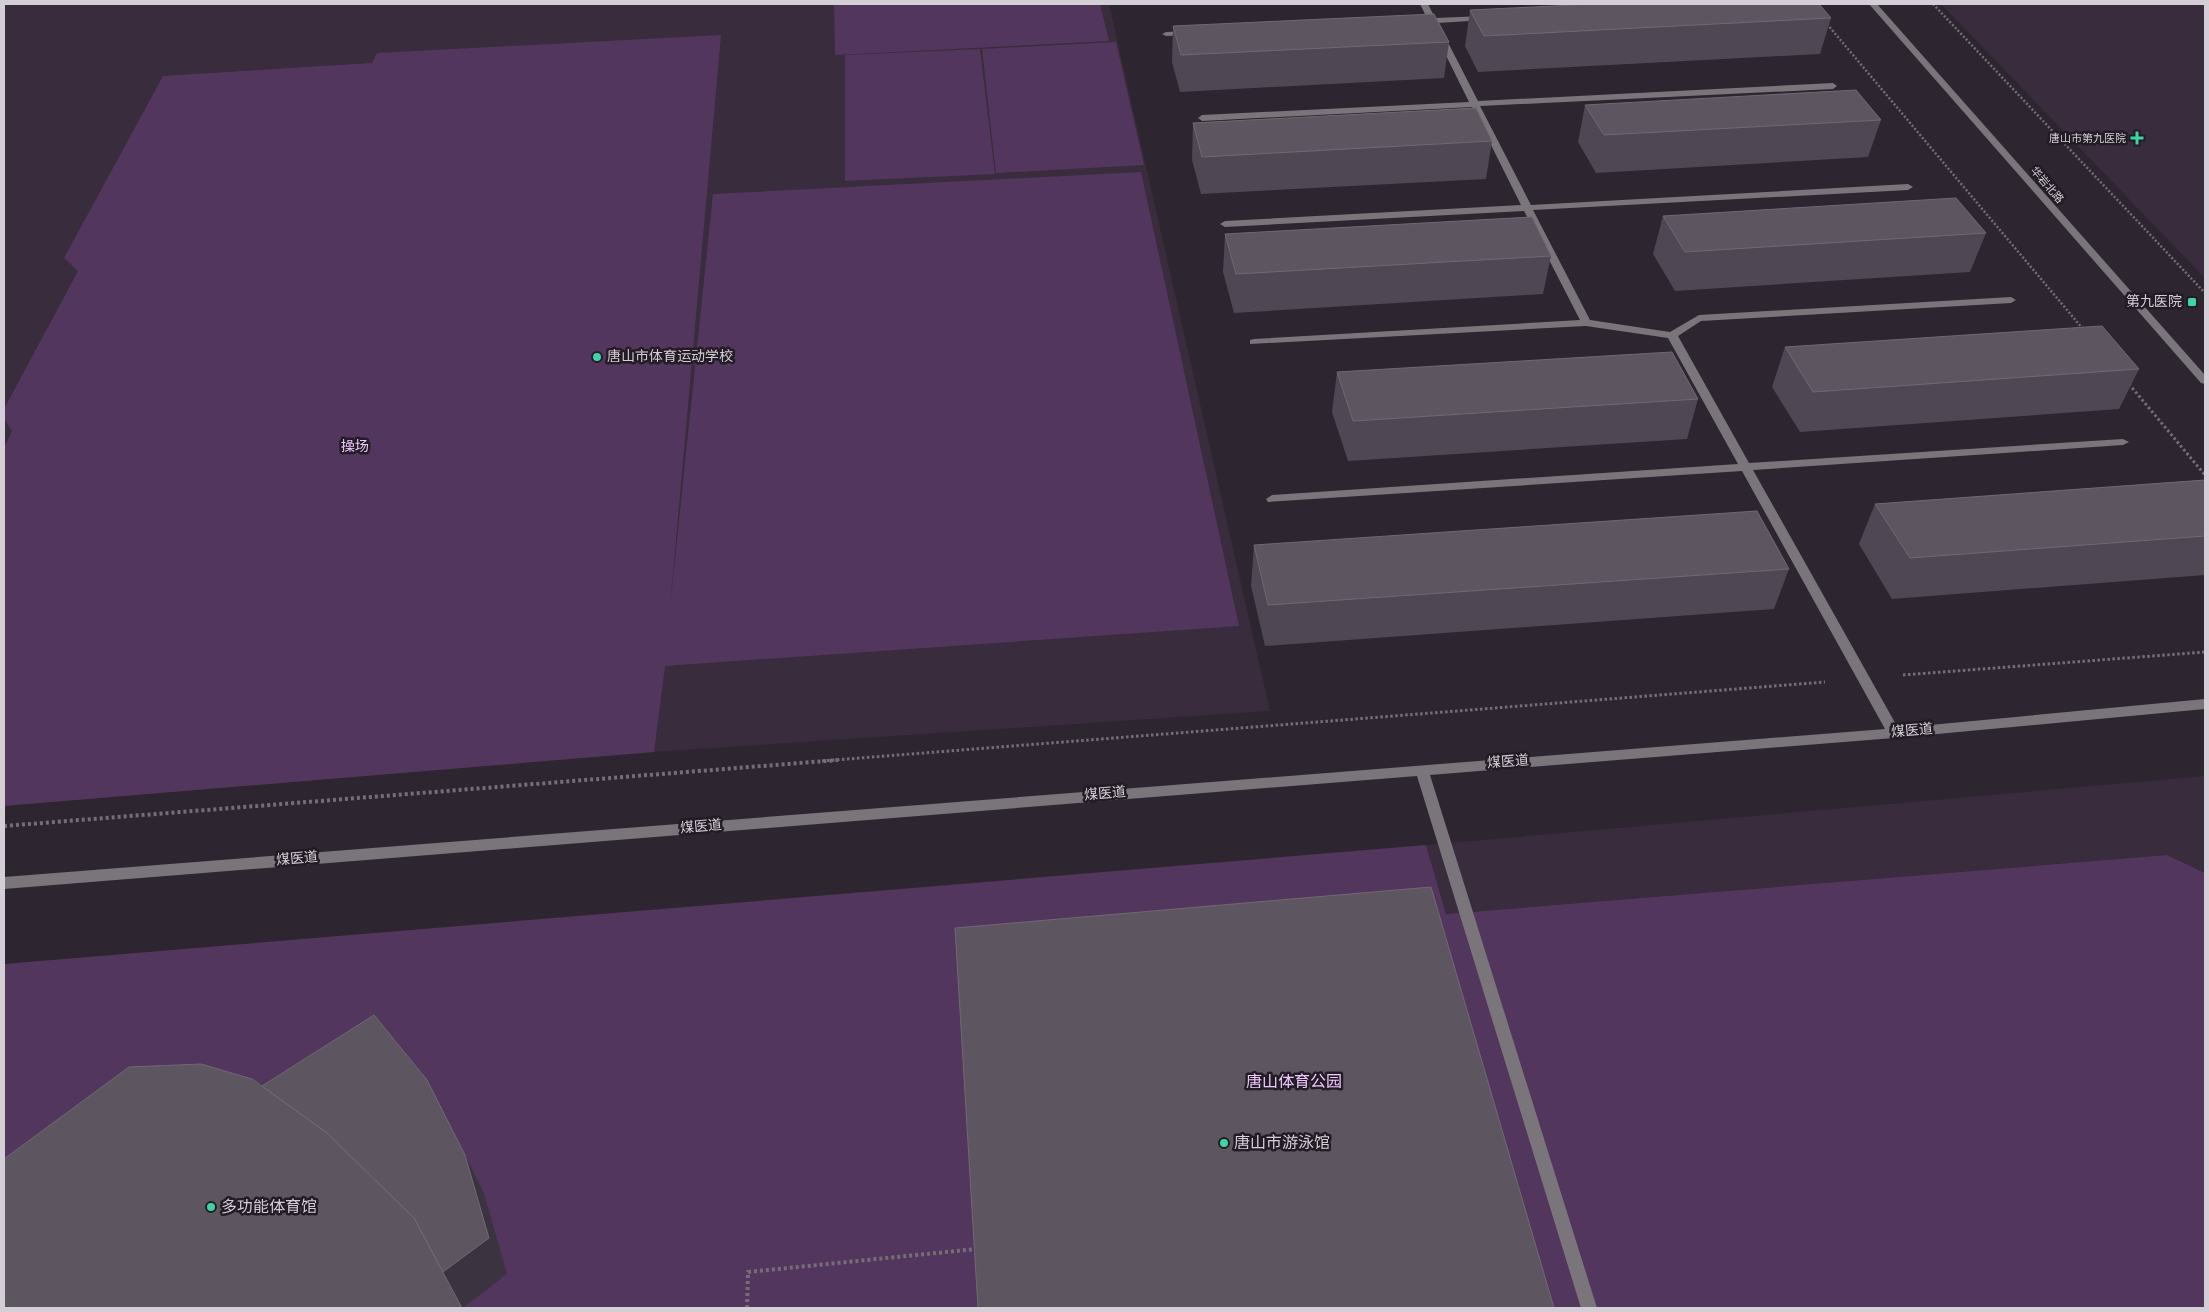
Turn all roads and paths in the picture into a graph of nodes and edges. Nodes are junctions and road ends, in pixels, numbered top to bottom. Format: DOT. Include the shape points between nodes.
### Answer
graph roads {
  1 [pos="1424,4"];
  2 [pos="1873,4"];
  3 [pos="1932,4"];
  4 [pos="1492,18"];
  5 [pos="1823,19"];
  6 [pos="1433,21"];
  7 [pos="1413,22"];
  8 [pos="1195,32"];
  9 [pos="1166,34"];
  10 [pos="1833,86"];
  11 [pos="1474,104"];
  12 [pos="1202,118"];
  13 [pos="1908,187"];
  14 [pos="1527,209"];
  15 [pos="1226,224"];
  16 [pos="2205,293"];
  17 [pos="2011,300"];
  18 [pos="1586,323"];
  19 [pos="2084,331"];
  20 [pos="1672,335"];
  21 [pos="1254,342"];
  22 [pos="2205,381"];
  23 [pos="2129,384"];
  24 [pos="2123,442"];
  25 [pos="1746,467"];
  26 [pos="2205,475"];
  27 [pos="1272,499"];
  28 [pos="2205,652"];
  29 [pos="1863,679"];
  30 [pos="2205,704"];
  31 [pos="1894,733"];
  32 [pos="1422,769"];
  33 [pos="4,826"];
  34 [pos="4,883"];
  35 [pos="976,1249"];
  36 [pos="746,1308"];
  37 [pos="1589,1308"];
  1 -- 6 [label="street"];
  2 -- 22 [label="street, 华岩北路"];
  3 -- 16 [label="path"];
  4 -- 6 [label="street"];
  5 -- 19 [label="path"];
  6 -- 7 [label="street"];
  6 -- 11 [label="street"];
  8 -- 9 [label="street"];
  10 -- 11 [label="street"];
  11 -- 12 [label="street"];
  11 -- 14 [label="street"];
  13 -- 14 [label="street"];
  14 -- 15 [label="street"];
  14 -- 18 [label="street"];
  17 -- 20 [label="street" via="1698,318"];
  18 -- 20 [label="street"];
  18 -- 21 [label="street"];
  20 -- 25 [label="street"];
  23 -- 26 [label="path"];
  24 -- 25 [label="street"];
  25 -- 27 [label="street"];
  25 -- 29 [label="street"];
  28 -- 29 [label="path"];
  29 -- 31 [label="street"];
  29 -- 33 [label="path"];
  30 -- 31 [label="street, 煤医道"];
  31 -- 32 [label="street, 煤医道"];
  32 -- 34 [label="street, 煤医道"];
  32 -- 37 [label="street"];
  35 -- 36 [label="path" via="748,1272"];
}
